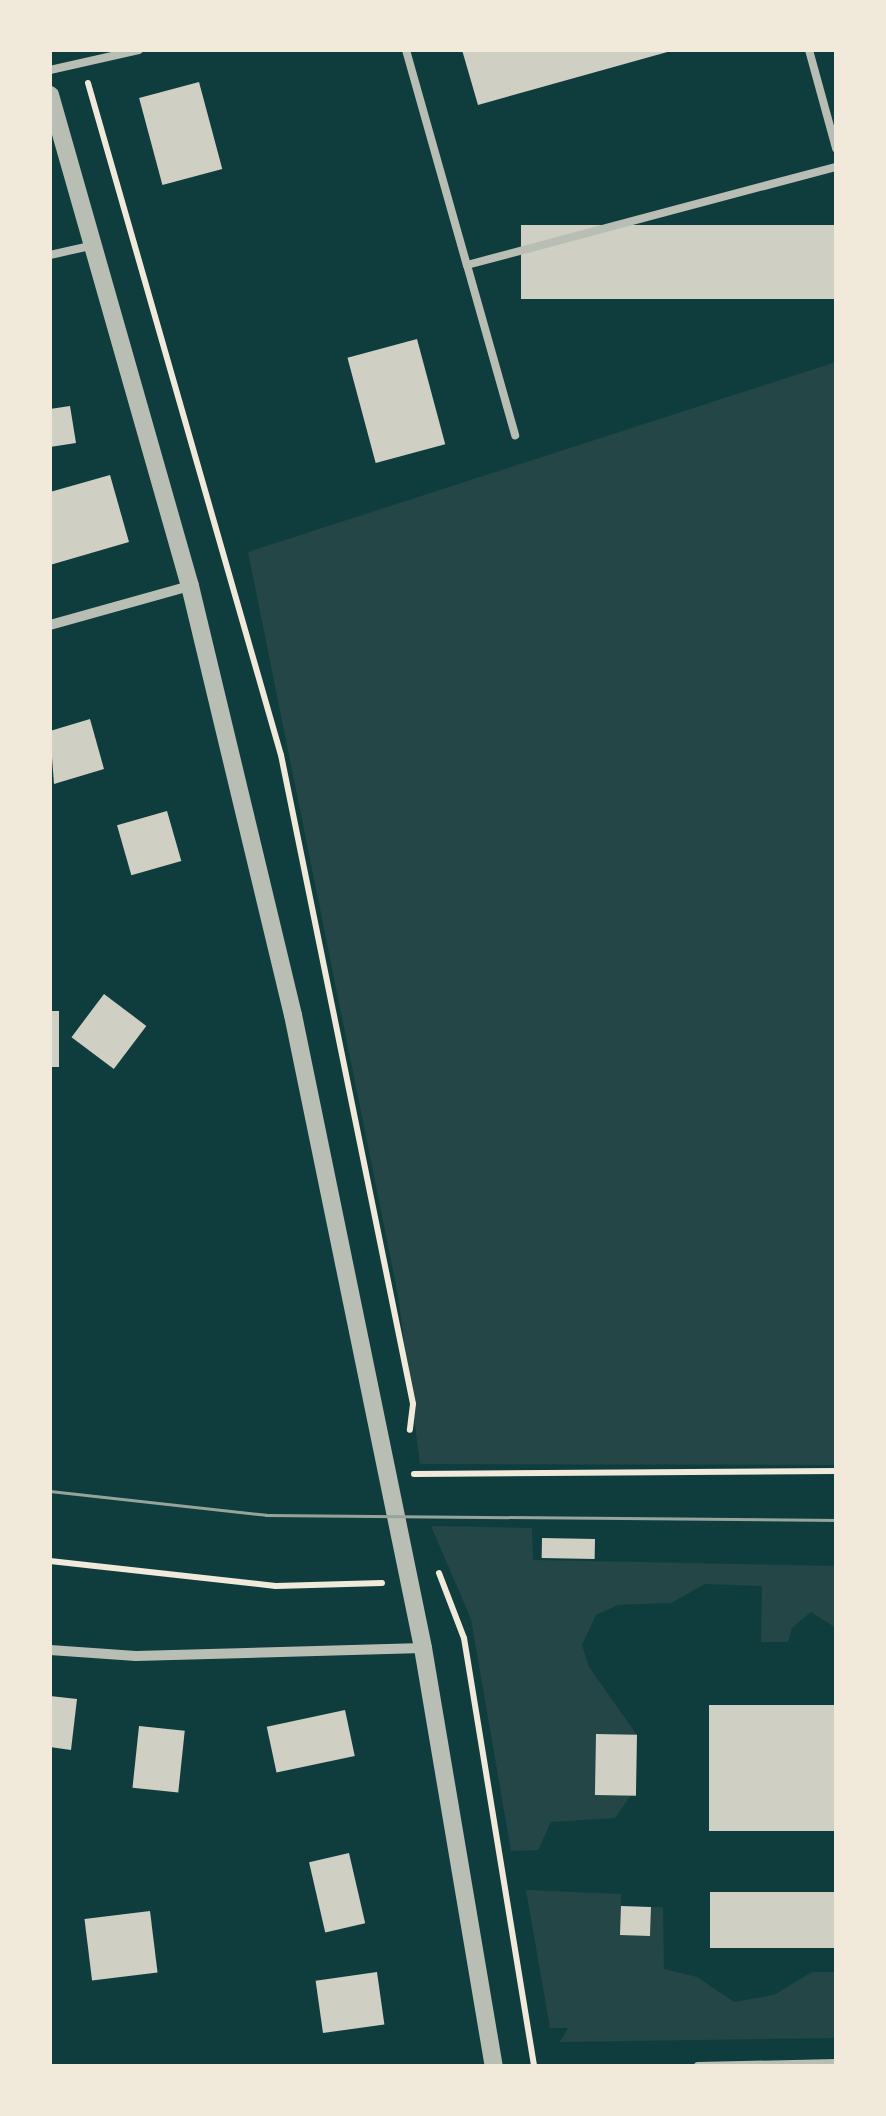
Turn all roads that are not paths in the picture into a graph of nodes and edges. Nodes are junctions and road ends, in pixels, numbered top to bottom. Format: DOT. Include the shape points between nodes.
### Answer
graph roads {
  1 [pos="139,50"];
  2 [pos="406,50"];
  3 [pos="808,50"];
  4 [pos="50,70"];
  5 [pos="50,96"];
  6 [pos="836,148"];
  7 [pos="836,168"];
  8 [pos="94,245"];
  9 [pos="50,256"];
  10 [pos="468,265"];
  11 [pos="515,436"];
  12 [pos="190,586"];
  13 [pos="50,626"];
  14 [pos="422,1648"];
  15 [pos="50,1650"];
  16 [pos="836,2063"];
  17 [pos="494,2066"];
  18 [pos="698,2066"];
  1 -- 4 [label="lane"];
  2 -- 10 [label="lane"];
  3 -- 6 [label="lane"];
  5 -- 8 [label="street"];
  7 -- 10 [label="lane"];
  8 -- 9 [label="lane"];
  8 -- 12 [label="street"];
  10 -- 11 [label="lane"];
  12 -- 13 [label="street"];
  12 -- 14 [label="street" via="292,1015"];
  14 -- 15 [label="street" via="136,1656"];
  14 -- 17 [label="street"];
  16 -- 18 [label="lane"];
}
